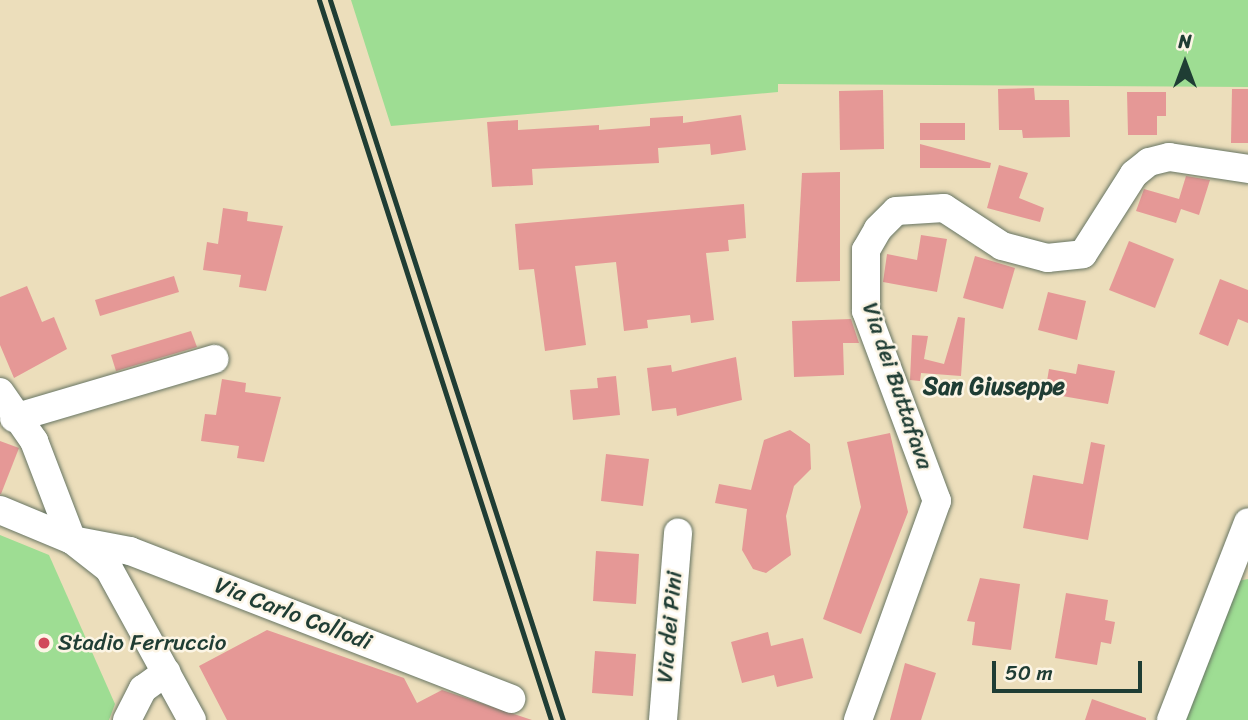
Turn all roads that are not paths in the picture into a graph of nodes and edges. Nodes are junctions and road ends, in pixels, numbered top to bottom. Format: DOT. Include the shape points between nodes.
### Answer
graph roads {
  1 [pos="1248,169"];
  2 [pos="215,359"];
  3 [pos="0,392"];
  4 [pos="14,418"];
  5 [pos="0,510"];
  6 [pos="1248,522"];
  7 [pos="678,533"];
  8 [pos="72,540"];
  9 [pos="166,672"];
  10 [pos="511,699"];
  11 [pos="127,720"];
  12 [pos="192,720"];
  13 [pos="663,720"];
  14 [pos="858,720"];
  15 [pos="1171,720"];
  1 -- 14 [label="street, Via dei Buttafava" via="1169,157 1149,162 1134,174 1083,254 1047,258 1002,246 944,208 896,211 878,229 866,250 866,311 937,501"];
  2 -- 4 [label="street"];
  3 -- 4 [label="street"];
  4 -- 8 [label="street" via="34,441"];
  5 -- 8 [label="street"];
  6 -- 15 [label="street"];
  7 -- 13 [label="street, Via dei Pini"];
  8 -- 9 [label="street" via="109,569"];
  8 -- 10 [label="street, Via Carlo Collodi" via="131,551"];
  9 -- 11 [label="street" via="143,689"];
  9 -- 12 [label="street"];
}
